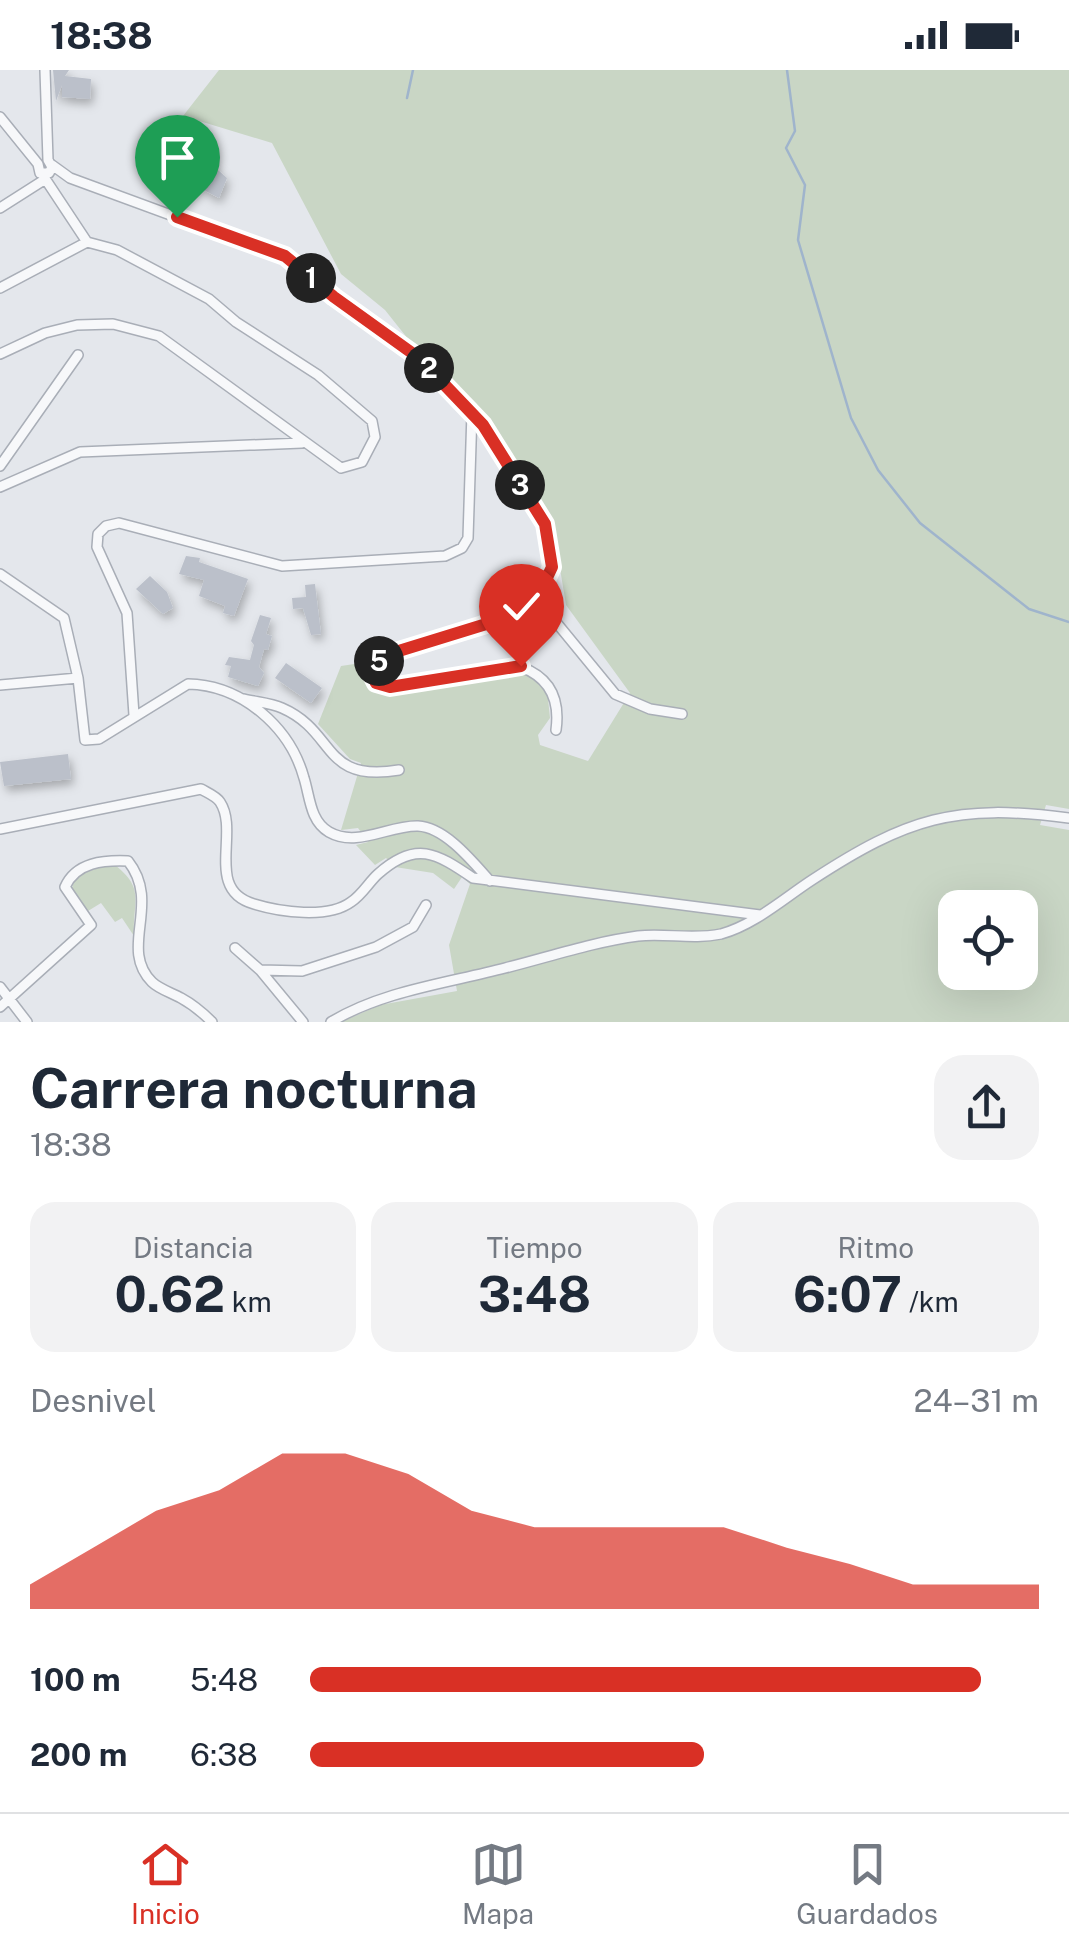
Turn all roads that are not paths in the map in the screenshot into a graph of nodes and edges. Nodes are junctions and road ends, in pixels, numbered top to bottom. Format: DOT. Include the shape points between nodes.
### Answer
graph roads {
  1 [pos="45,70"];
  2 [pos="0,117"];
  3 [pos="45,169"];
  4 [pos="0,208"];
  5 [pos="87,242"];
  6 [pos="0,288"];
  7 [pos="0,354"];
  8 [pos="78,355"];
  9 [pos="472,412"];
  10 [pos="302,443"];
  11 [pos="0,466"];
  12 [pos="0,487"];
  13 [pos="0,574"];
  14 [pos="537,599"];
  15 [pos="78,678"];
  16 [pos="0,685"];
  17 [pos="241,698"];
  18 [pos="682,714"];
  19 [pos="134,715"];
  20 [pos="556,730"];
  21 [pos="399,770"];
  22 [pos="1069,818"];
  23 [pos="0,829"];
  24 [pos="490,880"];
  25 [pos="426,905"];
  26 [pos="760,915"];
  27 [pos="235,948"];
  28 [pos="260,970"];
  29 [pos="0,987"];
  30 [pos="10,998"];
  31 [pos="0,1007"];
  32 [pos="27,1022"];
  33 [pos="212,1022"];
  34 [pos="303,1022"];
  35 [pos="332,1022"];
  1 -- 3 [label="street"];
  2 -- 3 [label="street"];
  3 -- 4 [label="street"];
  3 -- 5 [label="street"];
  3 -- 9 [label="street" via="285,256 419,358"];
  5 -- 6 [label="street"];
  5 -- 10 [label="street" via="116,250 209,299 372,421 375,437 362,462 341,468"];
  7 -- 10 [label="street" via="77,324 158,336"];
  8 -- 11 [label="street"];
  9 -- 14 [label="street" via="545,524 552,567"];
  9 -- 19 [label="street" via="468,538 445,556 282,566 118,523 106,526 98,548 127,612"];
  10 -- 12 [label="street" via="80,452"];
  13 -- 15 [label="street" via="64,618"];
  14 -- 18 [label="street" via="614,694"];
  14 -- 20 [label="street" via="496,621 389,654 369,669 376,683 390,687 521,666 550,687 559,709"];
  15 -- 16 [label="street"];
  15 -- 19 [label="street" via="86,740 100,739"];
  17 -- 19 [label="street" via="188,684"];
  17 -- 21 [label="street" via="282,708 354,772"];
  17 -- 24 [label="street" via="276,724 293,747 312,812 327,831 352,839 422,826 457,844"];
  22 -- 26 [label="street" via="978,812 912,824"];
  23 -- 24 [label="street" via="201,789 219,799 228,819 229,883 251,904 324,914 351,902 406,854 438,854 473,878"];
  24 -- 26 [label="street"];
  25 -- 28 [label="street" via="412,927 376,947 302,971"];
  26 -- 35 [label="street" via="696,938 660,934 609,942 372,1002"];
  27 -- 28 [label="street"];
  28 -- 34 [label="street"];
  29 -- 30 [label="street"];
  30 -- 31 [label="street"];
  30 -- 32 [label="street"];
  30 -- 33 [label="street" via="91,925 65,887 68,880 90,864 128,861 144,898 140,961 152,982"];
}
